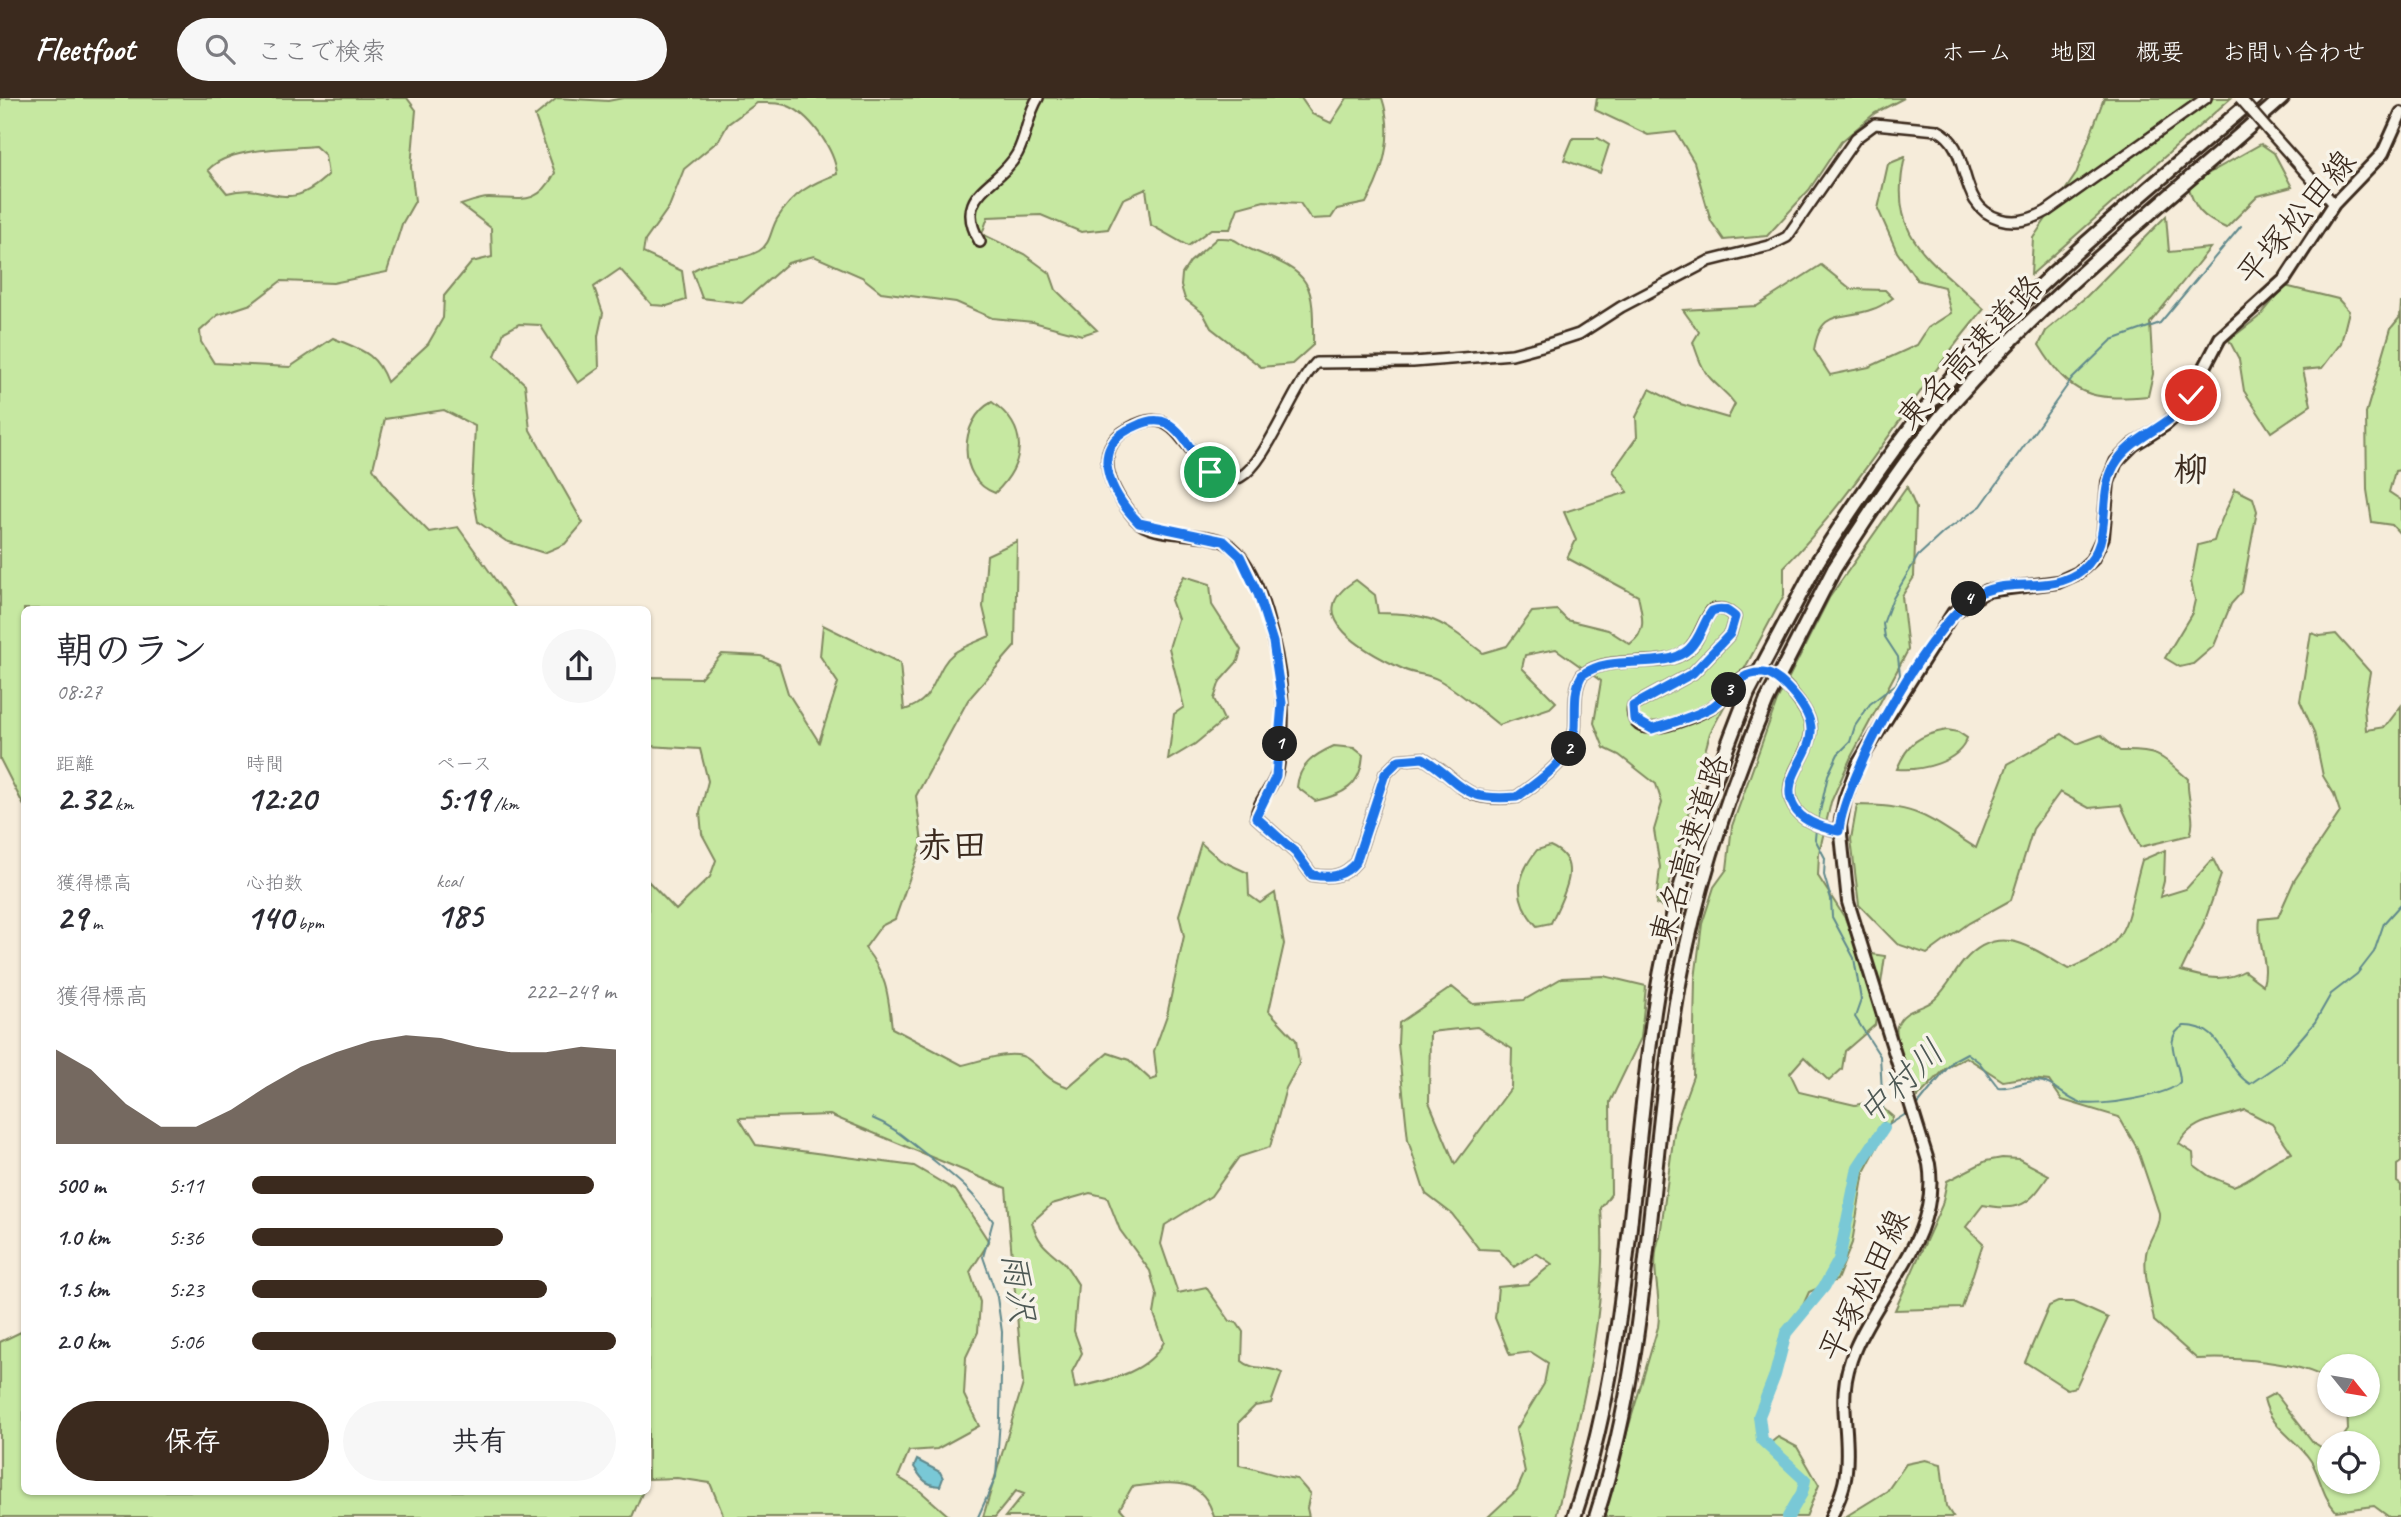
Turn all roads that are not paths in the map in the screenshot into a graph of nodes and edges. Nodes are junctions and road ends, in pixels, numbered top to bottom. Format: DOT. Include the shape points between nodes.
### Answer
graph roads {
  1 [pos="1038,98"];
  2 [pos="2206,98"];
  3 [pos="2240,98"];
  4 [pos="2255,98"];
  5 [pos="2282,98"];
  6 [pos="2401,113"];
  7 [pos="2334,204"];
  8 [pos="980,242"];
  9 [pos="1837,831"];
  10 [pos="1574,1517"];
  11 [pos="1596,1517"];
  12 [pos="1831,1517"];
  1 -- 8 [label="street" via="1017,154 973,202 971,223"];
  2 -- 9 [label="street" via="2047,211 2018,221 1993,217 1975,202 1954,143 1946,134 1875,124 1856,138 1787,237 1709,261 1572,337 1512,354 1381,364 1316,363 1250,467 1239,477 1221,478 1210,472 1177,430 1159,421 1130,428 1112,442 1107,469 1120,499 1139,523 1224,541 1249,573 1266,616 1282,703 1276,776 1256,817 1296,853 1312,875 1336,876 1351,868 1385,774 1399,760 1423,758 1459,788 1475,795 1517,797 1567,752 1574,736 1576,691 1582,675 1608,664 1681,655 1699,637 1712,611 1719,608 1735,617 1730,634 1693,673 1633,706 1634,719 1652,729 1673,723 1713,706 1747,674 1773,676 1800,702 1811,723 1810,738 1789,788 1795,810"];
  3 -- 7 [label="street, bridge"];
  4 -- 10 [label="highway, 東名高速道路, bridge" via="2085,245 1978,348 1886,457 1818,561 1748,693 1697,830 1669,935 1646,1077 1622,1308 1602,1414"];
  5 -- 11 [label="highway, 東名高速道路, bridge" via="2092,263 1987,365 1902,467 1834,569 1767,700 1714,841 1682,967 1634,1361"];
  6 -- 7 [label="main road, 平塚松田線" via="2383,152"];
  7 -- 9 [label="main road, 平塚松田線" via="2285,279 2220,338 2183,409 2116,462 2108,482 2101,542 2084,568 2058,582 1986,590 1953,613 1858,765"];
  9 -- 12 [label="main road, 平塚松田線" via="1848,902 1929,1164 1932,1197 1927,1221 1866,1327 1845,1379 1846,1474"];
}
